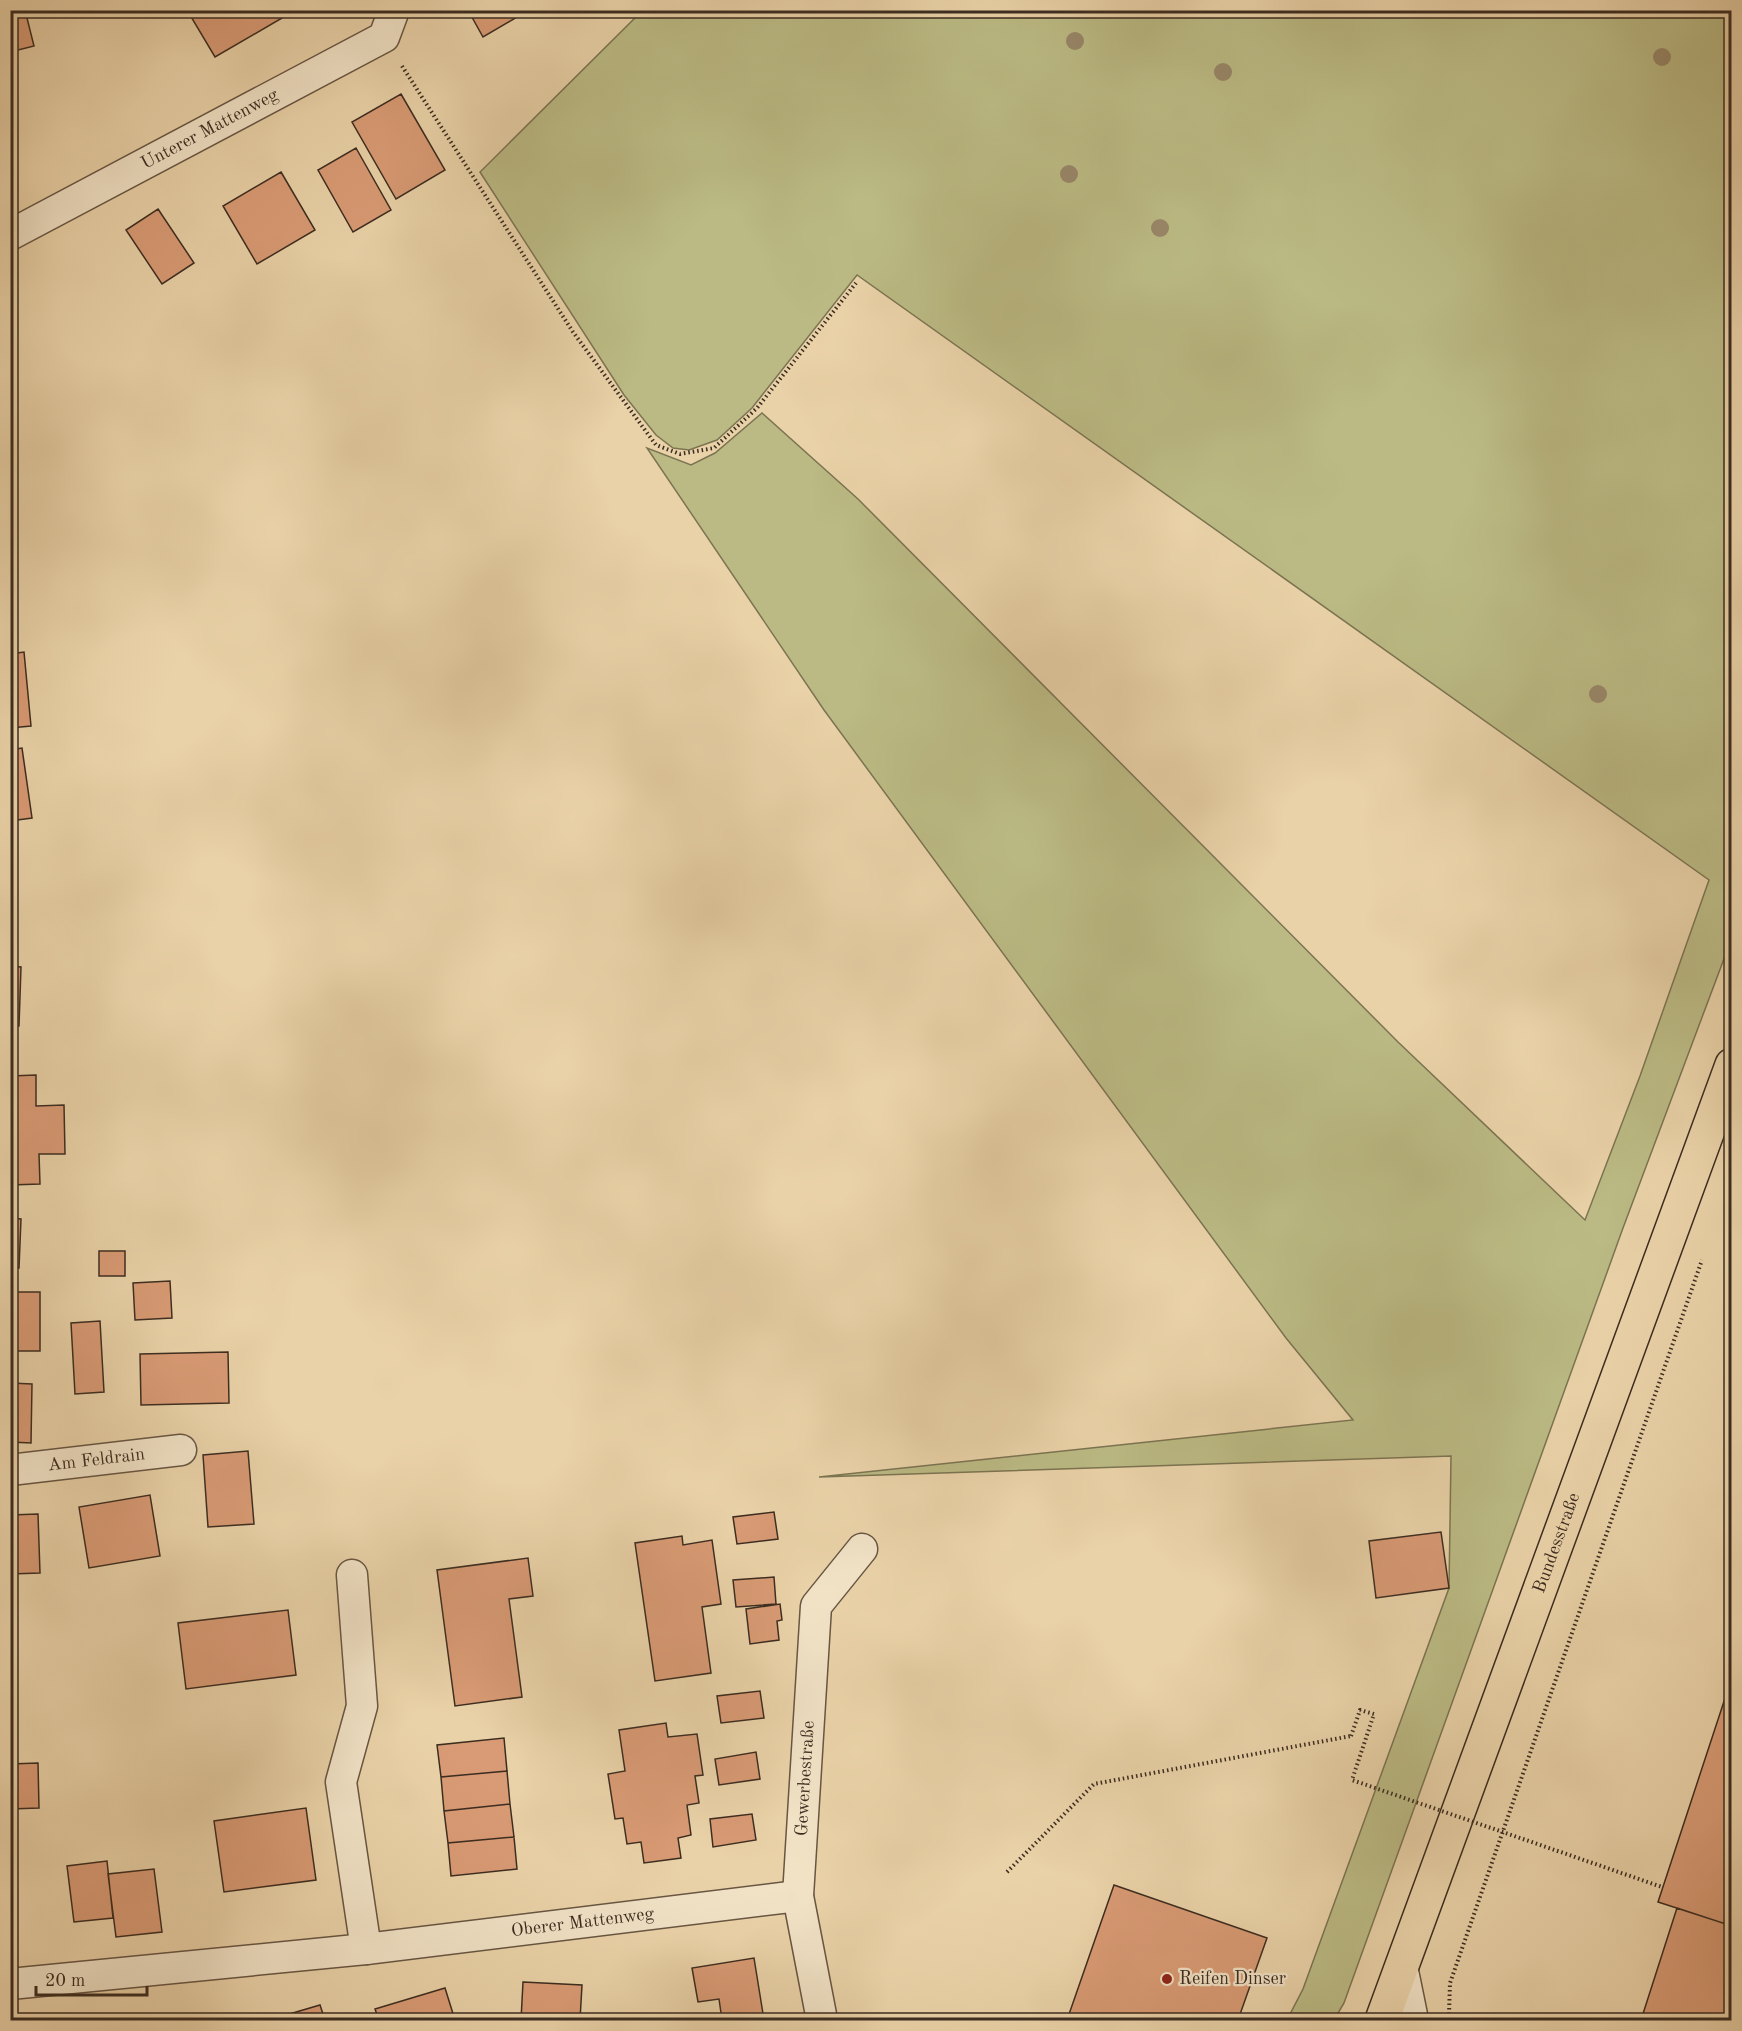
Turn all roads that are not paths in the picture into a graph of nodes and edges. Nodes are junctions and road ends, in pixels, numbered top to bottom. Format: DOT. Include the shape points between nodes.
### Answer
graph roads {
  1 [pos="389,24"];
  2 [pos="10,235"];
  3 [pos="1731,1065"];
  4 [pos="181,1450"];
  5 [pos="10,1470"];
  6 [pos="862,1550"];
  7 [pos="352,1575"];
  8 [pos="798,1896"];
  9 [pos="366,1949"];
  10 [pos="1402,1966"];
  11 [pos="10,1984"];
  12 [pos="822,2020"];
  13 [pos="1382,2020"];
  14 [pos="1413,2020"];
  1 -- 2 [label="street, Unterer Mattenweg"];
  3 -- 10 [label="main road, Bundesstraße"];
  4 -- 5 [label="street, Am Feldrain"];
  6 -- 8 [label="street, Gewerbestraße" via="816,1606"];
  7 -- 9 [label="street" via="362,1706 341,1782"];
  8 -- 9 [label="street, Oberer Mattenweg"];
  8 -- 12 [label="street, Gewerbestraße"];
  9 -- 11 [label="street, Oberer Mattenweg"];
  10 -- 13 [label="main road, Bundesstraße"];
  10 -- 14 [label="street"];
}
